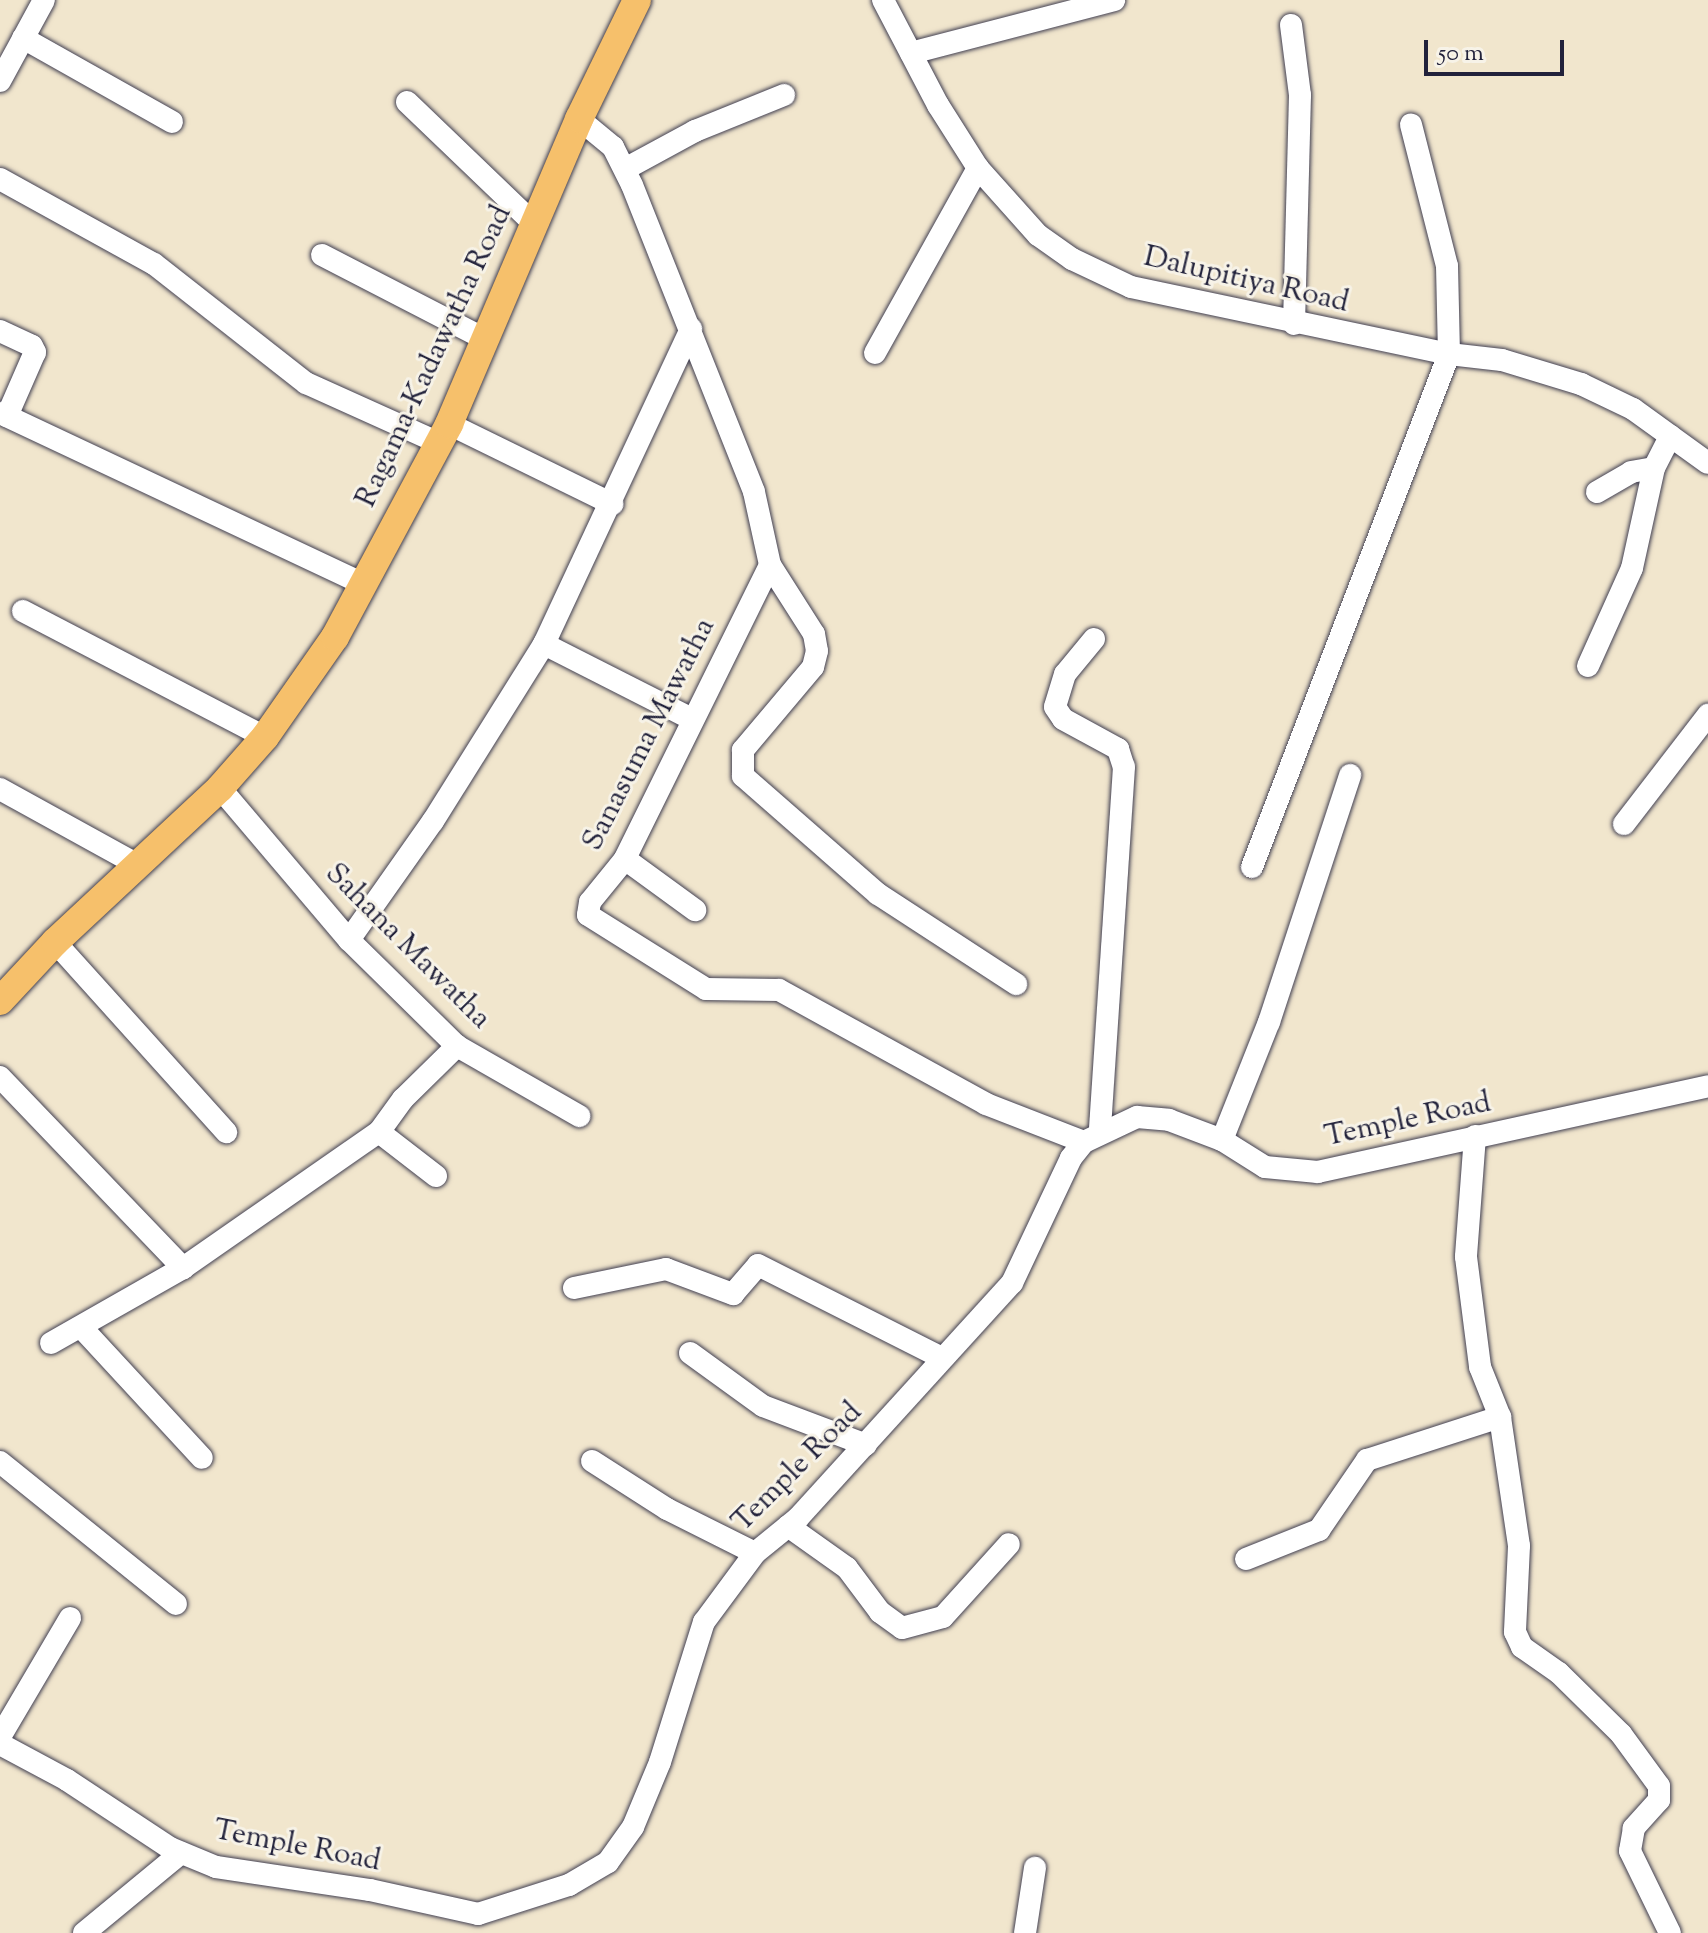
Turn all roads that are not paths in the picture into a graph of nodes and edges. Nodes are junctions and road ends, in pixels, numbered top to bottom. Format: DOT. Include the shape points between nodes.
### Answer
graph roads {
  1 [pos="44,0"];
  2 [pos="637,0"];
  3 [pos="883,0"];
  4 [pos="1114,0"];
  5 [pos="1291,25"];
  6 [pos="23,38"];
  7 [pos="911,53"];
  8 [pos="0,81"];
  9 [pos="784,95"];
  10 [pos="407,102"];
  11 [pos="579,119"];
  12 [pos="172,122"];
  13 [pos="1411,125"];
  14 [pos="978,168"];
  15 [pos="625,169"];
  16 [pos="0,179"];
  17 [pos="534,224"];
  18 [pos="322,255"];
  19 [pos="1294,324"];
  20 [pos="691,329"];
  21 [pos="0,331"];
  22 [pos="483,338"];
  23 [pos="875,353"];
  24 [pos="1449,354"];
  25 [pos="4,414"];
  26 [pos="444,433"];
  27 [pos="1670,436"];
  28 [pos="1708,463"];
  29 [pos="1654,468"];
  30 [pos="1597,492"];
  31 [pos="612,504"];
  32 [pos="770,565"];
  33 [pos="365,585"];
  34 [pos="23,611"];
  35 [pos="1094,639"];
  36 [pos="544,644"];
  37 [pos="1588,666"];
  38 [pos="1708,715"];
  39 [pos="692,719"];
  40 [pos="265,737"];
  41 [pos="1350,775"];
  42 [pos="220,788"];
  43 [pos="0,789"];
  44 [pos="1624,824"];
  45 [pos="625,859"];
  46 [pos="136,864"];
  47 [pos="1252,867"];
  48 [pos="695,910"];
  49 [pos="349,940"];
  50 [pos="55,942"];
  51 [pos="1016,984"];
  52 [pos="0,1001"];
  53 [pos="457,1046"];
  54 [pos="0,1077"];
  55 [pos="1708,1086"];
  56 [pos="579,1116"];
  57 [pos="226,1132"];
  58 [pos="379,1132"];
  59 [pos="1475,1136"];
  60 [pos="1092,1137"];
  61 [pos="1222,1140"];
  62 [pos="436,1176"];
  63 [pos="183,1268"];
  64 [pos="574,1288"];
  65 [pos="81,1327"];
  66 [pos="51,1343"];
  67 [pos="690,1353"];
  68 [pos="940,1357"];
  69 [pos="1500,1417"];
  70 [pos="866,1445"];
  71 [pos="202,1458"];
  72 [pos="592,1461"];
  73 [pos="0,1462"];
  74 [pos="788,1526"];
  75 [pos="1009,1544"];
  76 [pos="755,1553"];
  77 [pos="1246,1559"];
  78 [pos="176,1604"];
  79 [pos="70,1618"];
  80 [pos="0,1737"];
  81 [pos="0,1744"];
  82 [pos="181,1853"];
  83 [pos="1035,1868"];
  84 [pos="84,1933"];
  85 [pos="1025,1933"];
  86 [pos="1670,1933"];
  1 -- 6 [label="street"];
  2 -- 11 [label="main road, Ragama-Kadawatha Road"];
  3 -- 7 [label="street, Dalupitiya Road"];
  4 -- 7 [label="street"];
  5 -- 19 [label="street" via="1300,95"];
  6 -- 8 [label="street"];
  6 -- 12 [label="street"];
  7 -- 14 [label="street, Dalupitiya Road"];
  9 -- 15 [label="street" via="695,131"];
  10 -- 17 [label="street"];
  11 -- 15 [label="street" via="613,147"];
  11 -- 17 [label="main road, Ragama-Kadawatha Road"];
  13 -- 24 [label="street" via="1447,266"];
  14 -- 19 [label="street, Dalupitiya Road" via="1038,235 1101,275 1131,287"];
  14 -- 23 [label="street"];
  15 -- 20 [label="street"];
  16 -- 26 [label="street" via="154,264 306,383"];
  17 -- 22 [label="main road, Ragama-Kadawatha Road"];
  18 -- 22 [label="street"];
  19 -- 24 [label="street, Dalupitiya Road"];
  20 -- 31 [label="street"];
  20 -- 32 [label="street" via="754,492"];
  21 -- 25 [label="street" via="35,352"];
  22 -- 26 [label="main road, Ragama-Kadawatha Road"];
  24 -- 27 [label="street, Dalupitiya Road" via="1502,360 1581,384 1633,409"];
  24 -- 47 [label="street"];
  25 -- 33 [label="street"];
  26 -- 31 [label="street"];
  26 -- 33 [label="main road, Ragama-Kadawatha Road"];
  27 -- 28 [label="street, Dalupitiya Road"];
  27 -- 29 [label="street"];
  29 -- 30 [label="street" via="1631,472"];
  29 -- 37 [label="street" via="1632,568"];
  31 -- 36 [label="street"];
  32 -- 39 [label="street, Sanasuma Mawatha"];
  32 -- 51 [label="street" via="814,634 817,651 813,667 743,750 743,776 878,894"];
  33 -- 40 [label="main road, Ragama-Kadawatha Road" via="304,686"];
  34 -- 40 [label="street"];
  35 -- 60 [label="street" via="1065,674 1055,707 1063,719 1118,749 1124,767"];
  36 -- 39 [label="street"];
  36 -- 49 [label="street" via="433,821"];
  38 -- 44 [label="street"];
  39 -- 45 [label="street, Sanasuma Mawatha"];
  40 -- 42 [label="main road, Ragama-Kadawatha Road"];
  41 -- 61 [label="street" via="1269,1022"];
  42 -- 46 [label="main road, Ragama-Kadawatha Road"];
  42 -- 49 [label="street, Sahana Mawatha"];
  43 -- 46 [label="street"];
  45 -- 48 [label="street"];
  45 -- 60 [label="street, Sanasuma Mawatha" via="590,902 588,915 691,981 725,992 779,990 986,1104"];
  46 -- 50 [label="main road, Ragama-Kadawatha Road"];
  49 -- 53 [label="street, Sahana Mawatha"];
  50 -- 52 [label="main road, Ragama-Kadawatha Road"];
  50 -- 57 [label="street"];
  53 -- 56 [label="street, Sahana Mawatha"];
  53 -- 58 [label="street"];
  54 -- 63 [label="street"];
  55 -- 59 [label="street, Temple Road"];
  58 -- 62 [label="street"];
  58 -- 63 [label="street"];
  59 -- 61 [label="street, Temple Road" via="1318,1172 1265,1167"];
  59 -- 69 [label="street" via="1466,1257 1480,1367"];
  60 -- 61 [label="street, Temple Road" via="1137,1117 1169,1120"];
  60 -- 68 [label="street, Temple Road" via="1012,1283"];
  63 -- 65 [label="street"];
  64 -- 68 [label="street" via="666,1269 733,1294 758,1265"];
  65 -- 66 [label="street"];
  65 -- 71 [label="street"];
  67 -- 70 [label="street" via="763,1406"];
  68 -- 70 [label="street, Temple Road"];
  69 -- 77 [label="street" via="1367,1460 1319,1530"];
  69 -- 86 [label="street" via="1519,1546 1515,1632 1522,1647 1559,1673 1621,1734 1659,1786 1659,1800 1634,1828 1630,1851"];
  70 -- 74 [label="street, Temple Road"];
  72 -- 76 [label="street" via="667,1509"];
  73 -- 78 [label="street"];
  74 -- 75 [label="street" via="847,1568 880,1612 902,1628 943,1617"];
  74 -- 76 [label="street, Temple Road"];
  76 -- 82 [label="street, Temple Road" via="704,1622 660,1762 633,1827 608,1862 569,1885 478,1914 286,1875 216,1867"];
  79 -- 80 [label="street"];
  81 -- 82 [label="street, Temple Road"];
  82 -- 84 [label="street"];
  83 -- 85 [label="street"];
}
